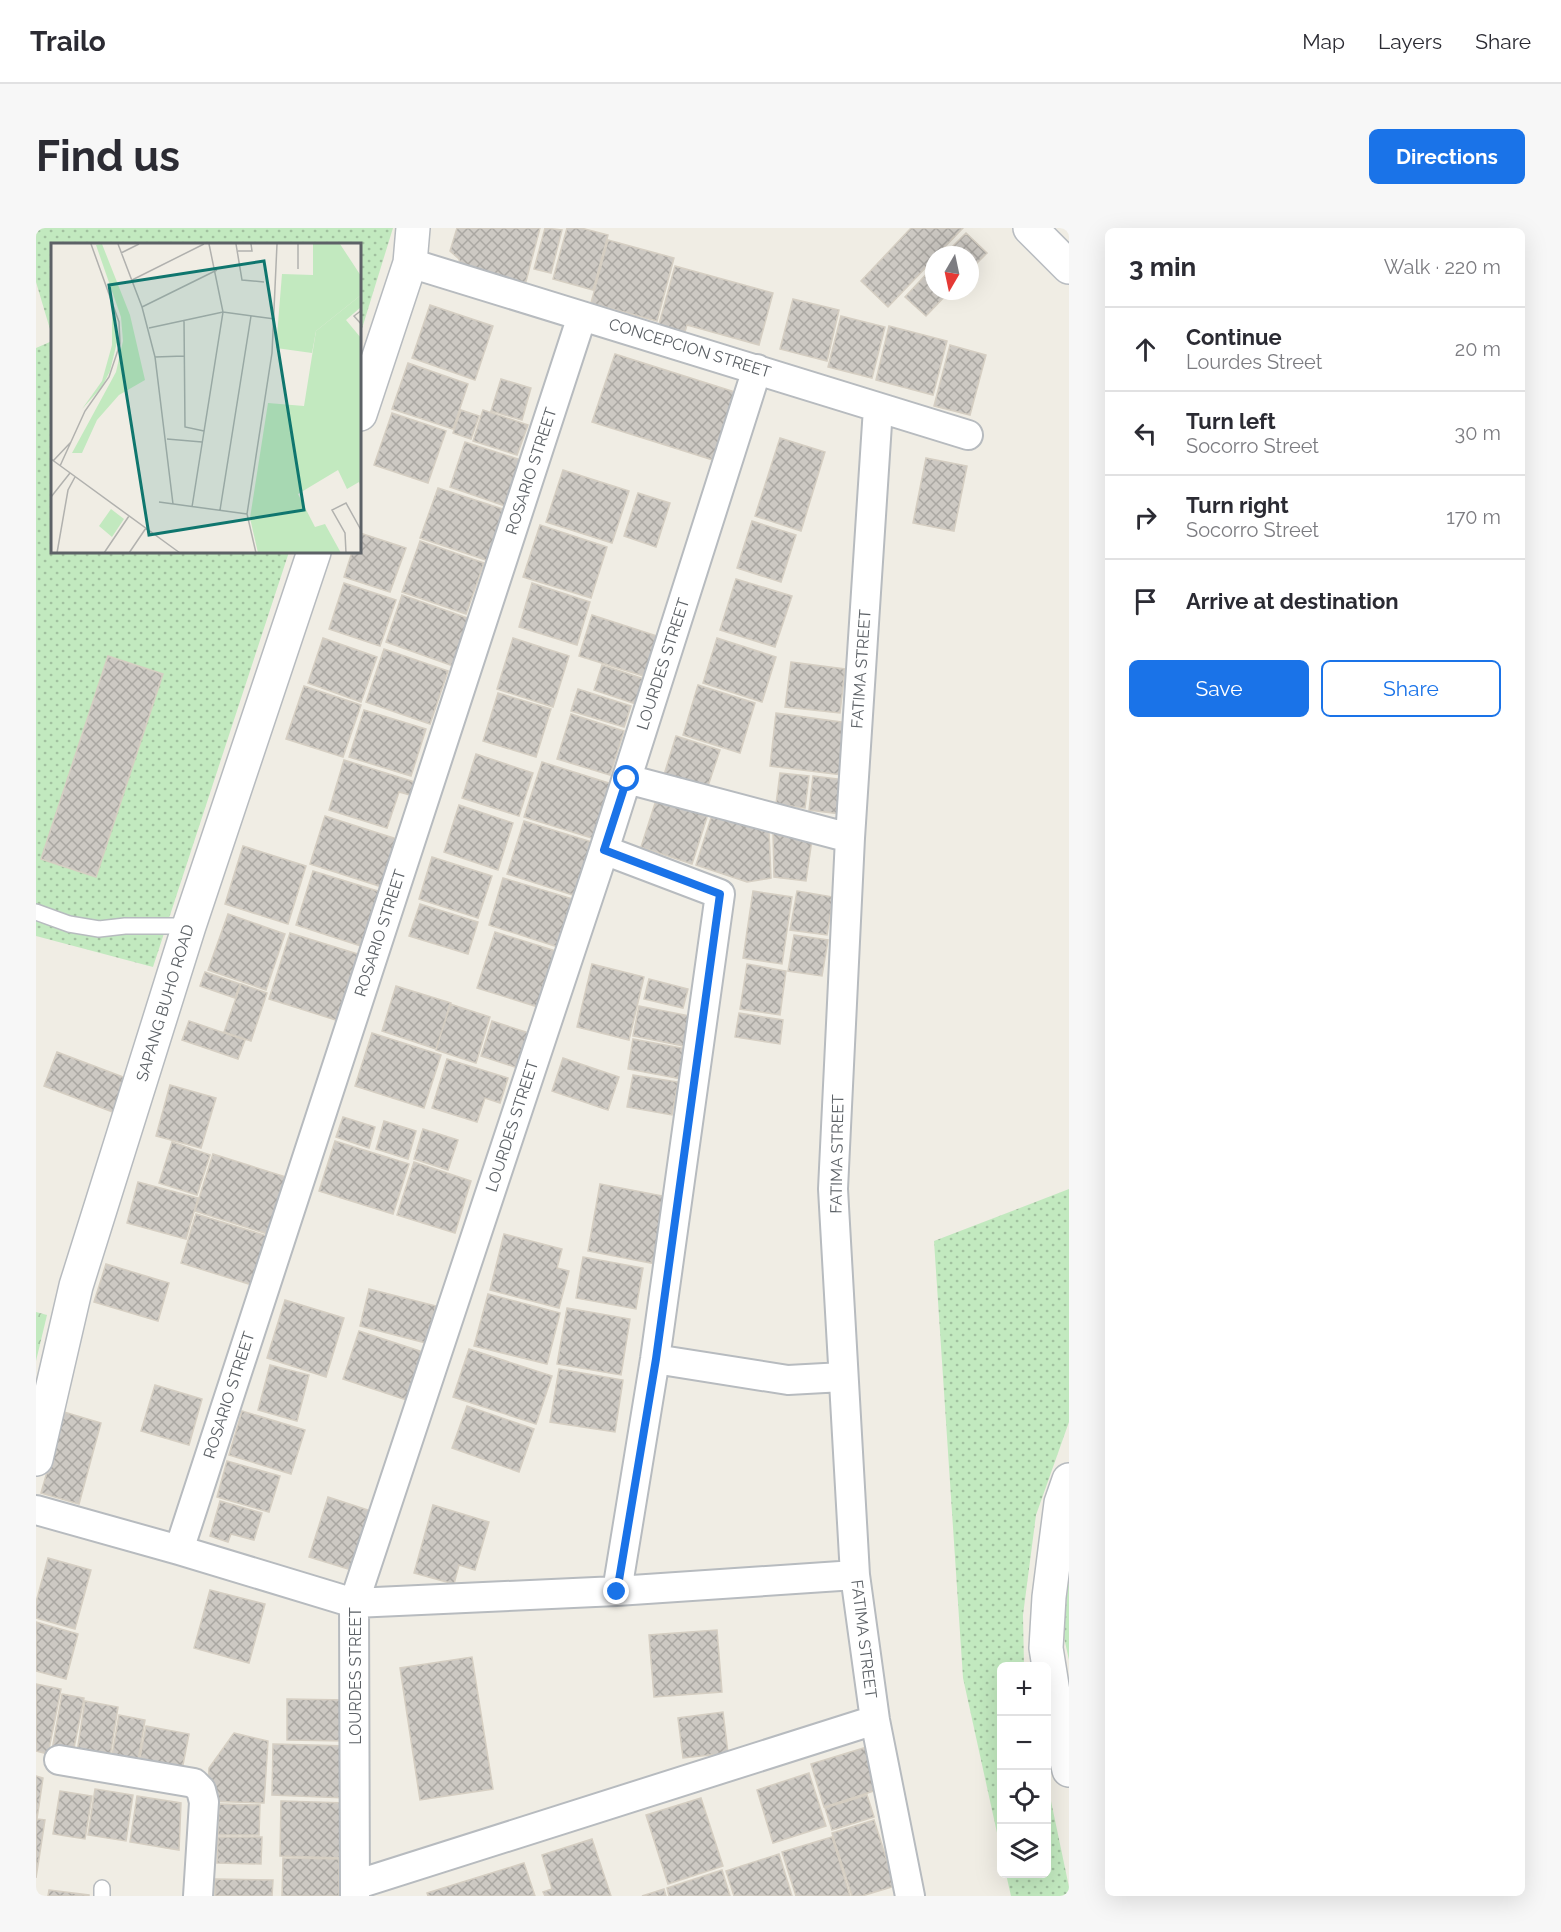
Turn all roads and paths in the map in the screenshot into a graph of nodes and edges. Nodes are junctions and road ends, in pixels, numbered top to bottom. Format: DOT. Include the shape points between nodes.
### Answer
graph roads {
  1 [pos="413,228"];
  2 [pos="1030,228"];
  3 [pos="410,263"];
  4 [pos="1069,267"];
  5 [pos="582,316"];
  6 [pos="757,369"];
  7 [pos="362,408"];
  8 [pos="879,408"];
  9 [pos="968,435"];
  10 [pos="313,554"];
  11 [pos="627,779"];
  12 [pos="850,837"];
  13 [pos="604,850"];
  14 [pos="36,912"];
  15 [pos="189,926"];
  16 [pos="656,1359"];
  17 [pos="843,1377"];
  18 [pos="36,1459"];
  19 [pos="1069,1480"];
  20 [pos="36,1510"];
  21 [pos="178,1550"];
  22 [pos="855,1575"];
  23 [pos="617,1592"];
  24 [pos="354,1604"];
  25 [pos="875,1720"];
  26 [pos="59,1760"];
  27 [pos="1069,1770"];
  28 [pos="355,1890"];
  29 [pos="198,1896"];
  30 [pos="910,1896"];
  1 -- 3 [label="street"];
  2 -- 4 [label="street"];
  3 -- 5 [label="street, CONCEPCION STREET"];
  3 -- 7 [label="street"];
  5 -- 6 [label="street, CONCEPCION STREET"];
  5 -- 21 [label="street, ROSARIO STREET"];
  6 -- 8 [label="street, CONCEPCION STREET"];
  6 -- 11 [label="street, LOURDES STREET"];
  8 -- 9 [label="street, CONCEPCION STREET"];
  8 -- 12 [label="street, FATIMA STREET"];
  10 -- 15 [label="street, SAPANG BUHO ROAD"];
  11 -- 12 [label="street"];
  11 -- 13 [label="street, LOURDES STREET"];
  12 -- 17 [label="street, FATIMA STREET" via="833,1189"];
  13 -- 16 [label="street" via="720,894"];
  13 -- 24 [label="street, LOURDES STREET"];
  14 -- 15 [label="lane" via="99,929"];
  15 -- 18 [label="street, SAPANG BUHO ROAD" via="76,1286"];
  16 -- 17 [label="street" via="788,1380"];
  16 -- 23 [label="street"];
  17 -- 22 [label="street, FATIMA STREET"];
  19 -- 27 [label="street" via="1061,1503 1046,1648"];
  20 -- 21 [label="street"];
  21 -- 24 [label="street"];
  22 -- 23 [label="street"];
  22 -- 25 [label="street, FATIMA STREET"];
  23 -- 24 [label="street"];
  24 -- 28 [label="street, LOURDES STREET"];
  25 -- 28 [label="street"];
  25 -- 30 [label="street, FATIMA STREET"];
  26 -- 29 [label="street" via="194,1783 204,1802"];
}
